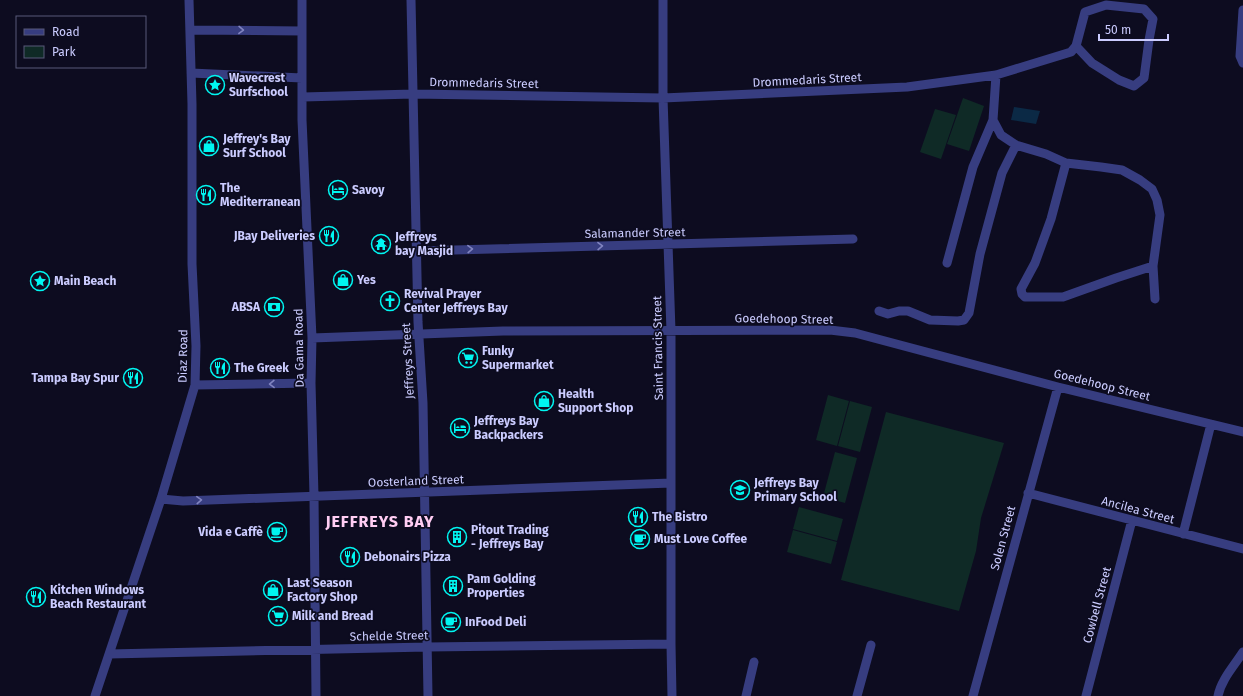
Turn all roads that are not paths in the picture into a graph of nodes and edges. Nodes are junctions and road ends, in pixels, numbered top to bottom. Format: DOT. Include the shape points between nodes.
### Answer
graph roads {
  1 [pos="189,0"];
  2 [pos="302,0"];
  3 [pos="411,0"];
  4 [pos="662,0"];
  5 [pos="1243,10"];
  6 [pos="190,30"];
  7 [pos="302,31"];
  8 [pos="1076,46"];
  9 [pos="1243,63"];
  10 [pos="191,73"];
  11 [pos="996,75"];
  12 [pos="302,78"];
  13 [pos="413,94"];
  14 [pos="303,97"];
  15 [pos="663,98"];
  16 [pos="992,120"];
  17 [pos="1016,145"];
  18 [pos="1066,163"];
  19 [pos="852,240"];
  20 [pos="668,244"];
  21 [pos="417,251"];
  22 [pos="947,263"];
  23 [pos="1153,266"];
  24 [pos="1155,299"];
  25 [pos="879,311"];
  26 [pos="671,331"];
  27 [pos="419,334"];
  28 [pos="312,338"];
  29 [pos="311,383"];
  30 [pos="195,384"];
  31 [pos="1058,388"];
  32 [pos="1211,424"];
  33 [pos="1243,432"];
  34 [pos="671,483"];
  35 [pos="424,493"];
  36 [pos="1028,493"];
  37 [pos="314,496"];
  38 [pos="161,499"];
  39 [pos="1132,520"];
  40 [pos="1182,534"];
  41 [pos="1243,549"];
  42 [pos="670,644"];
  43 [pos="871,645"];
  44 [pos="427,647"];
  45 [pos="316,650"];
  46 [pos="1243,652"];
  47 [pos="109,654"];
  48 [pos="754,662"];
  49 [pos="95,696"];
  50 [pos="316,696"];
  51 [pos="428,696"];
  52 [pos="672,696"];
  53 [pos="746,696"];
  54 [pos="857,696"];
  55 [pos="973,696"];
  56 [pos="1086,696"];
  57 [pos="1218,696"];
  1 -- 6 [label="street, Diaz Road"];
  2 -- 7 [label="street, Da Gama Road"];
  3 -- 13 [label="street, Jeffreys Street"];
  4 -- 15 [label="street, Saint Francis Street"];
  5 -- 9 [label="street" via="1240,56"];
  6 -- 7 [label="street, one-way"];
  6 -- 10 [label="street, Diaz Road"];
  7 -- 12 [label="street, Da Gama Road"];
  8 -- 8 [label="street" via="1085,12 1106,5 1144,9 1153,19 1144,78 1134,86 1092,63"];
  8 -- 11 [label="street, Drommedaris Street" via="1071,52"];
  10 -- 12 [label="street"];
  10 -- 30 [label="street, Diaz Road"];
  11 -- 15 [label="street, Drommedaris Street" via="907,87"];
  11 -- 16 [label="street"];
  12 -- 14 [label="street, Da Gama Road"];
  13 -- 14 [label="street, Drommedaris Street"];
  13 -- 15 [label="street, Drommedaris Street"];
  13 -- 21 [label="street, Jeffreys Street"];
  14 -- 28 [label="street, Da Gama Road"];
  15 -- 20 [label="street, Saint Francis Street"];
  16 -- 17 [label="street" via="1001,135"];
  16 -- 22 [label="street" via="973,167"];
  17 -- 18 [label="street"];
  17 -- 25 [label="street" via="1002,173 980,254 969,313 964,320 930,320 908,311 888,314"];
  18 -- 23 [label="street" via="1122,170 1152,189 1160,215"];
  18 -- 23 [label="street" via="1051,219 1035,263 1020,289 1022,294 1025,297 1063,297"];
  19 -- 20 [label="street, Salamander Street"];
  21 -- 20 [label="street, Salamander Street, one-way"];
  20 -- 26 [label="street, Saint Francis Street"];
  21 -- 27 [label="street, Jeffreys Street"];
  23 -- 24 [label="street"];
  26 -- 27 [label="street, Goedehoop Street" via="504,330"];
  26 -- 31 [label="street, Goedehoop Street" via="830,330 855,333"];
  26 -- 34 [label="street, Saint Francis Street"];
  27 -- 28 [label="street, Goedehoop Street"];
  27 -- 35 [label="street, Jeffreys Street"];
  28 -- 29 [label="street, Da Gama Road"];
  29 -- 30 [label="street, one-way"];
  29 -- 37 [label="street, Da Gama Road"];
  30 -- 38 [label="street, Diaz Road"];
  31 -- 32 [label="street, Goedehoop Street"];
  31 -- 36 [label="street, Solen Street"];
  32 -- 33 [label="street, Goedehoop Street"];
  32 -- 40 [label="street"];
  34 -- 35 [label="street, Oosterland Street"];
  34 -- 42 [label="street, Saint Francis Street"];
  35 -- 37 [label="street, Oosterland Street"];
  35 -- 44 [label="street, Jeffreys Street"];
  36 -- 39 [label="street, Ancilea Street"];
  36 -- 55 [label="street, Solen Street"];
  38 -- 37 [label="street, Oosterland Street, one-way" via="183,501"];
  37 -- 45 [label="street, Da Gama Road"];
  38 -- 47 [label="street, Diaz Road"];
  39 -- 40 [label="street, Ancilea Street"];
  39 -- 56 [label="street, Cowbell Street"];
  40 -- 41 [label="street, Ancilea Street"];
  42 -- 44 [label="street, Schelde Street"];
  42 -- 52 [label="street, Saint Francis Street"];
  43 -- 54 [label="street"];
  44 -- 45 [label="street, Schelde Street"];
  44 -- 51 [label="street, Jeffreys Street"];
  45 -- 47 [label="street, Schelde Street"];
  45 -- 50 [label="street, Da Gama Road"];
  46 -- 57 [label="street" via="1227,674"];
  47 -- 49 [label="street, Diaz Road"];
  48 -- 53 [label="street"];
}
